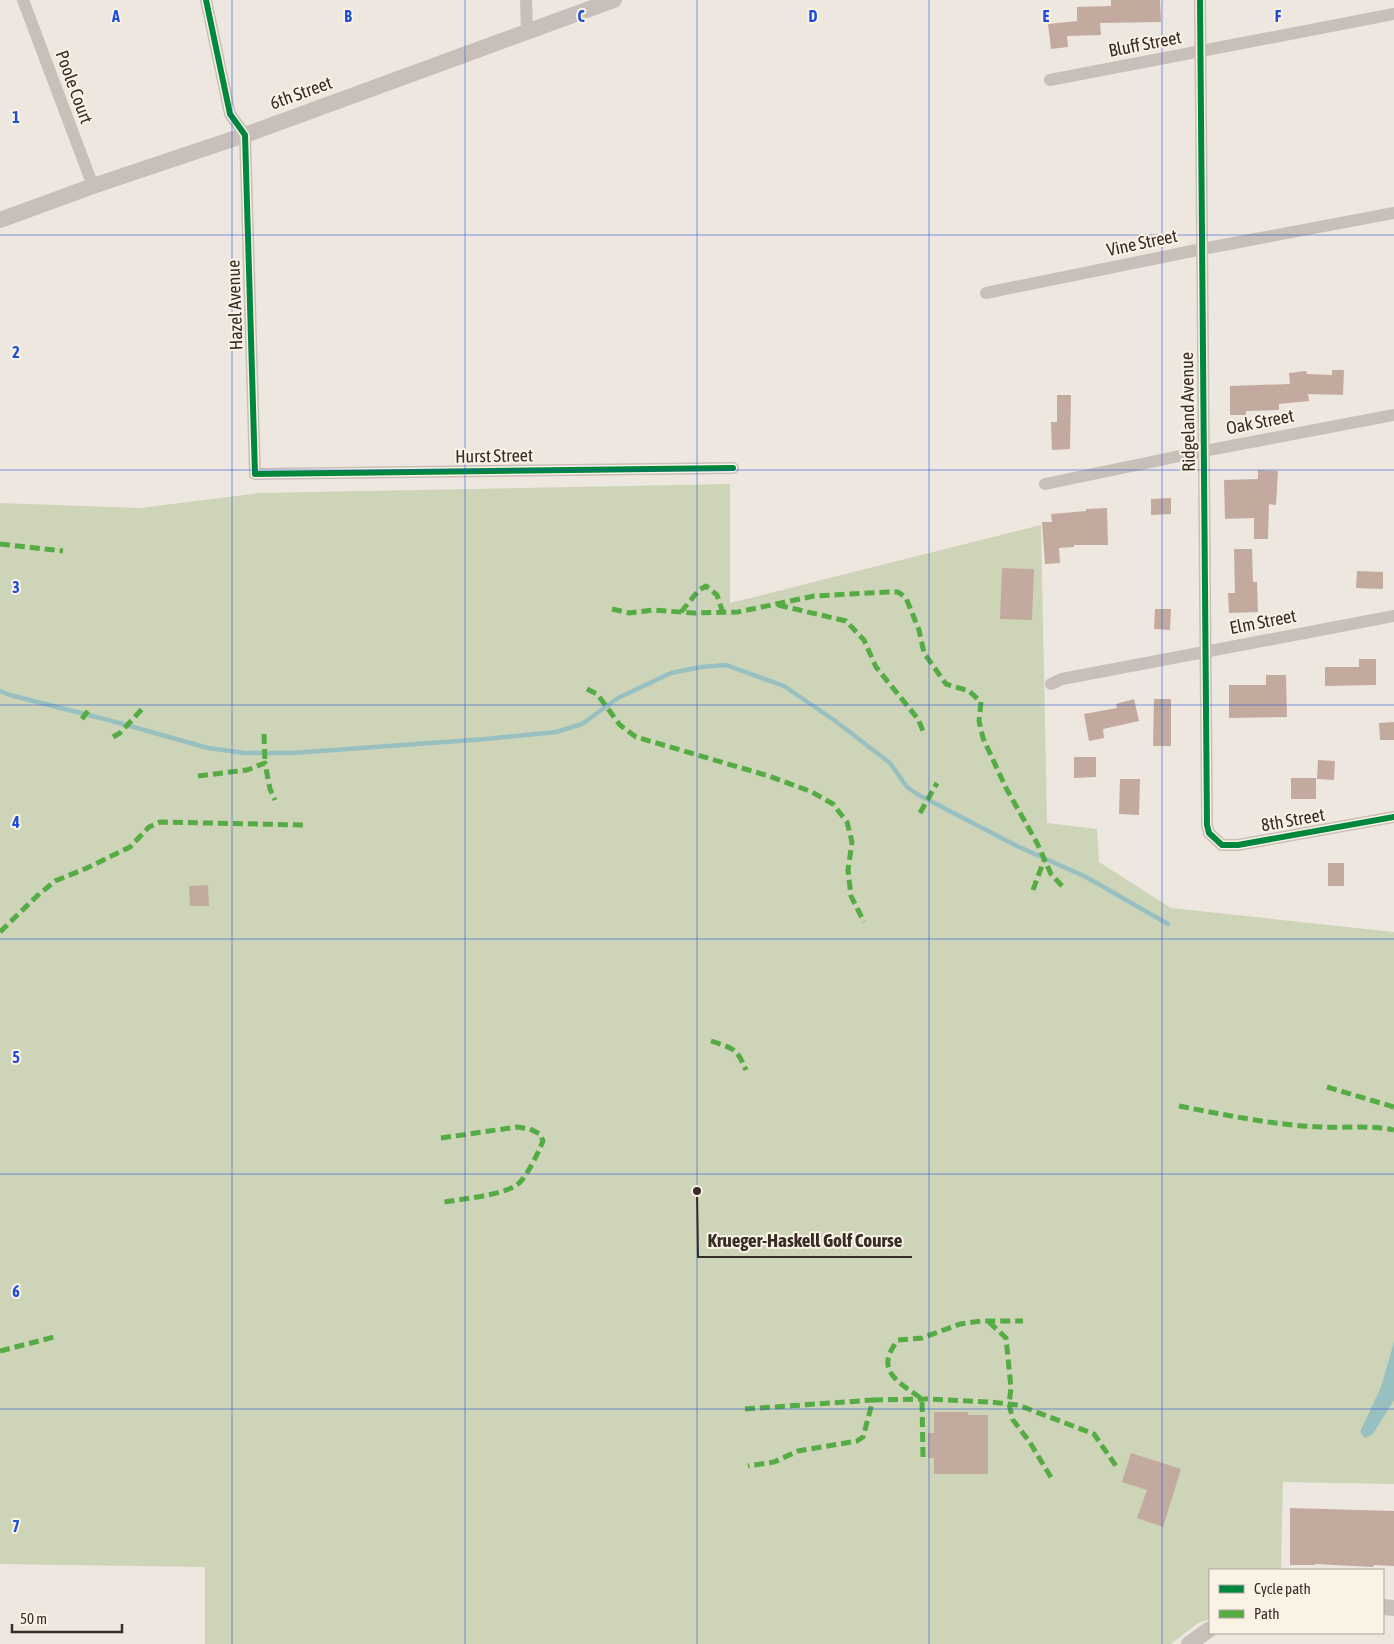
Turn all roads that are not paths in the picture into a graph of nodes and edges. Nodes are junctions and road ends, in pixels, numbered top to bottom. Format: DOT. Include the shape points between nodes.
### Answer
graph roads {
  1 [pos="23,0"];
  2 [pos="206,0"];
  3 [pos="526,0"];
  4 [pos="614,0"];
  5 [pos="1200,0"];
  6 [pos="1394,14"];
  7 [pos="527,33"];
  8 [pos="1201,51"];
  9 [pos="1050,80"];
  10 [pos="245,134"];
  11 [pos="93,186"];
  12 [pos="1394,214"];
  13 [pos="0,220"];
  14 [pos="1202,249"];
  15 [pos="986,293"];
  16 [pos="1394,415"];
  17 [pos="1204,451"];
  18 [pos="733,468"];
  19 [pos="255,474"];
  20 [pos="1045,484"];
  21 [pos="1394,616"];
  22 [pos="1205,651"];
  23 [pos="1051,684"];
  24 [pos="1394,817"];
  25 [pos="1207,825"];
  26 [pos="1209,1630"];
  27 [pos="1189,1644"];
  1 -- 11 [label="street, Poole Court"];
  2 -- 10 [label="street" via="230,114"];
  3 -- 7 [label="street"];
  4 -- 7 [label="street, 6th Street"];
  5 -- 8 [label="street, Ridgeland Avenue"];
  6 -- 8 [label="street, Bluff Street"];
  7 -- 10 [label="street, 6th Street"];
  8 -- 9 [label="street, Bluff Street"];
  8 -- 14 [label="street, Ridgeland Avenue"];
  10 -- 11 [label="street, 6th Street"];
  10 -- 19 [label="street, Hazel Avenue"];
  11 -- 13 [label="street, 6th Street"];
  12 -- 14 [label="street, Vine Street"];
  14 -- 15 [label="street, Vine Street"];
  14 -- 17 [label="street, Ridgeland Avenue"];
  16 -- 17 [label="street, Oak Street"];
  17 -- 20 [label="street, Oak Street"];
  17 -- 22 [label="street, Ridgeland Avenue"];
  18 -- 19 [label="street, Hurst Street"];
  21 -- 22 [label="street, Elm Street"];
  22 -- 23 [label="street, Elm Street" via="1062,679"];
  22 -- 25 [label="street, Ridgeland Avenue"];
  24 -- 25 [label="street, 8th Street" via="1238,845 1222,845 1209,833"];
  26 -- 27 [label="street"];
}
